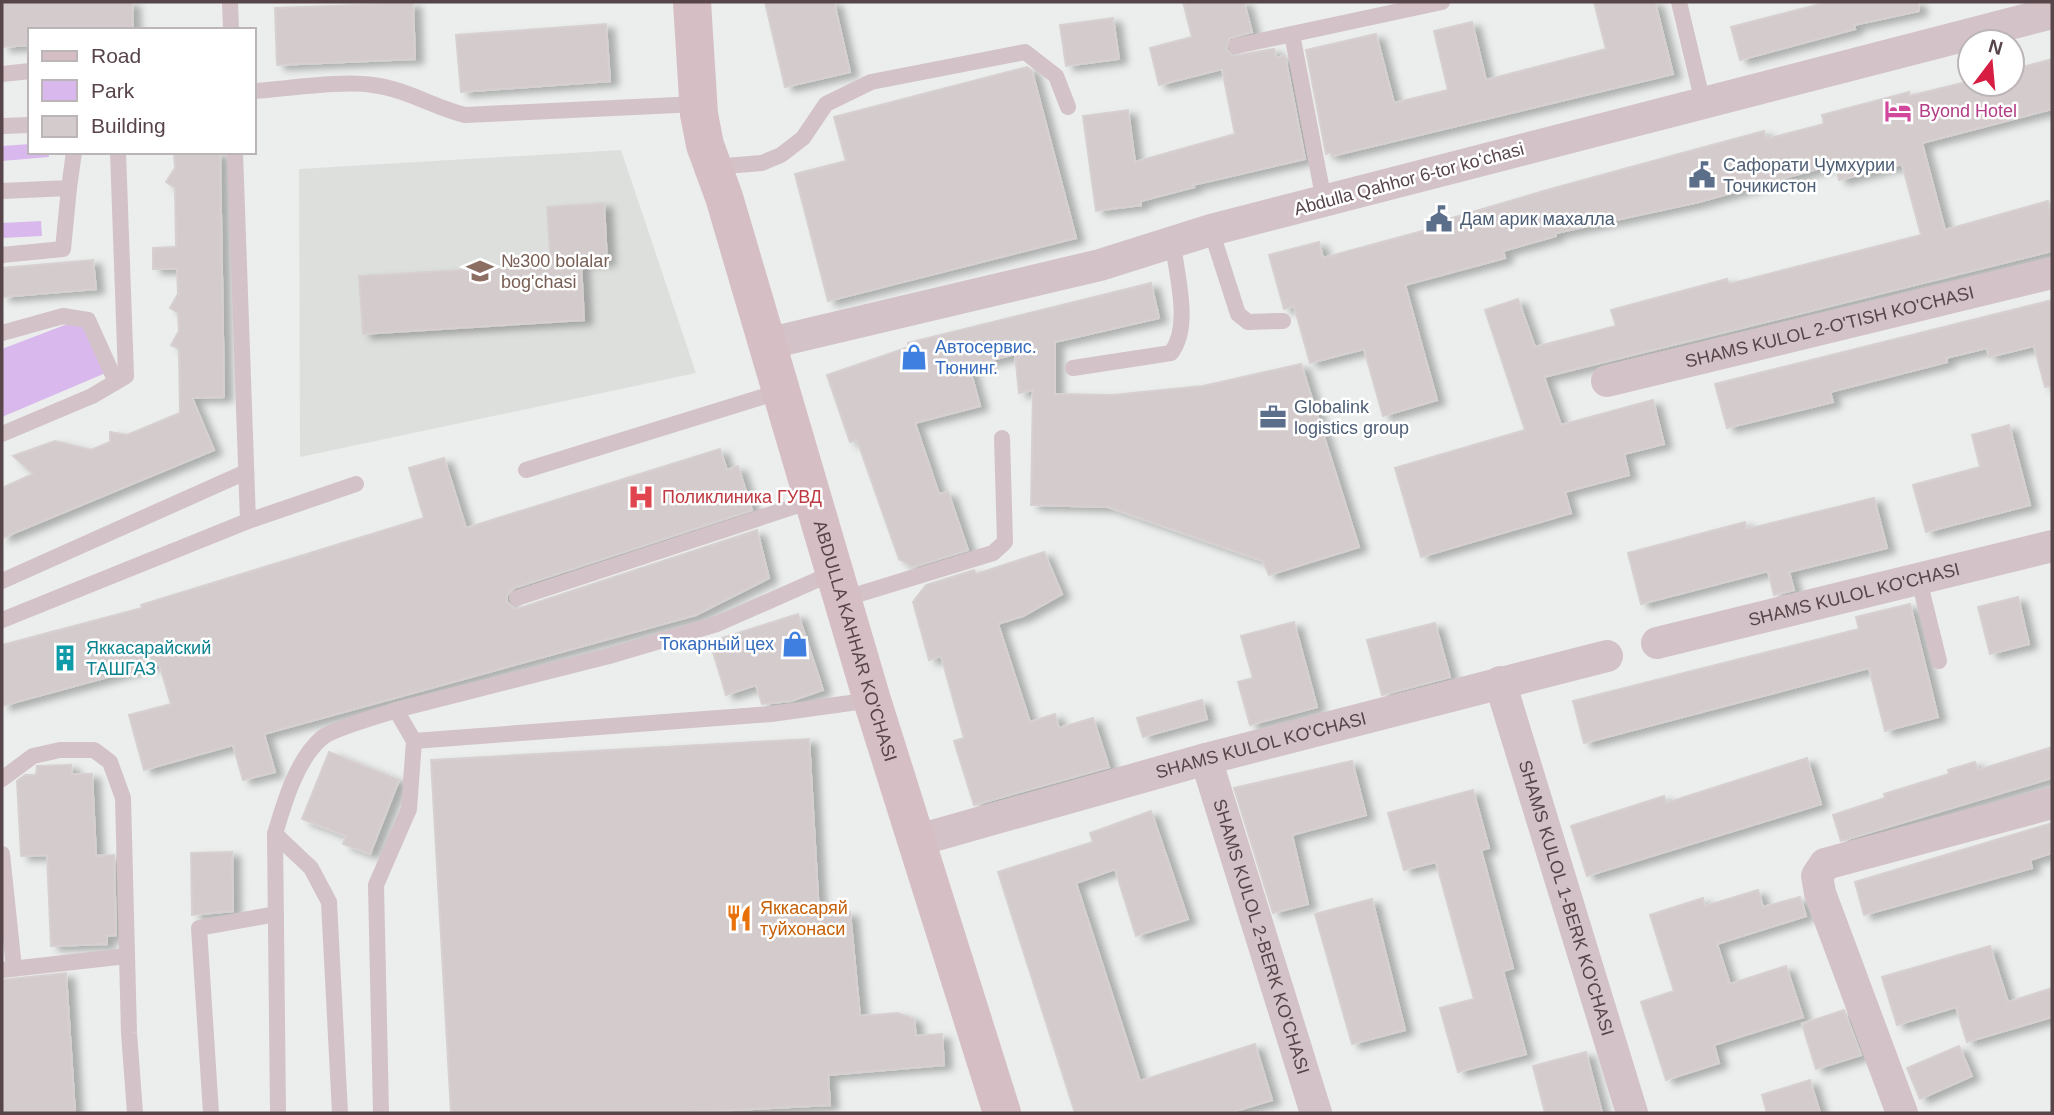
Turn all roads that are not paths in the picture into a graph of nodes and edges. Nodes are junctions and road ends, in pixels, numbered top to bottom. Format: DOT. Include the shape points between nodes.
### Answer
graph roads {
  1 [pos="230,2"];
  2 [pos="692,2"];
  3 [pos="1441,2"];
  4 [pos="1679,2"];
  5 [pos="2052,13"];
  6 [pos="231,28"];
  7 [pos="1292,34"];
  8 [pos="1236,46"];
  9 [pos="28,71"];
  10 [pos="2,74"];
  11 [pos="256,91"];
  12 [pos="1703,103"];
  13 [pos="698,104"];
  14 [pos="1068,107"];
  15 [pos="28,125"];
  16 [pos="2,126"];
  17 [pos="74,154"];
  18 [pos="118,154"];
  19 [pos="235,154"];
  20 [pos="713,167"];
  21 [pos="69,188"];
  22 [pos="2,191"];
  23 [pos="1324,201"];
  24 [pos="1211,230"];
  25 [pos="1173,243"];
  26 [pos="2,255"];
  27 [pos="2052,273"];
  28 [pos="1283,321"];
  29 [pos="2,333"];
  30 [pos="766,344"];
  31 [pos="1073,368"];
  32 [pos="1607,381"];
  33 [pos="116,382"];
  34 [pos="780,391"];
  35 [pos="2,434"];
  36 [pos="1002,438"];
  37 [pos="526,470"];
  38 [pos="246,472"];
  39 [pos="356,484"];
  40 [pos="814,500"];
  41 [pos="248,521"];
  42 [pos="2052,545"];
  43 [pos="1917,576"];
  44 [pos="2,581"];
  45 [pos="839,585"];
  46 [pos="516,598"];
  47 [pos="2,620"];
  48 [pos="1657,643"];
  49 [pos="1607,656"];
  50 [pos="1939,661"];
  51 [pos="1500,682"];
  52 [pos="872,700"];
  53 [pos="396,710"];
  54 [pos="414,741"];
  55 [pos="1206,759"];
  56 [pos="2,779"];
  57 [pos="2052,803"];
  58 [pos="275,834"];
  59 [pos="915,841"];
  60 [pos="2,854"];
  61 [pos="276,914"];
  62 [pos="127,956"];
  63 [pos="8,969"];
  64 [pos="135,1113"];
  65 [pos="211,1113"];
  66 [pos="278,1113"];
  67 [pos="340,1113"];
  68 [pos="381,1113"];
  69 [pos="1002,1113"];
  70 [pos="1316,1113"];
  71 [pos="1632,1113"];
  72 [pos="1902,1113"];
  1 -- 6 [label="lane"];
  2 -- 13 [label="street, ABDULLA KAHHAR KO'CHASI"];
  3 -- 7 [label="lane"];
  4 -- 12 [label="lane"];
  5 -- 12 [label="street, Abdulla Qahhor 6-tor koʻchasi"];
  7 -- 8 [label="lane"];
  7 -- 23 [label="lane"];
  9 -- 10 [label="lane"];
  11 -- 13 [label="lane" via="370,84 404,91 465,115"];
  12 -- 23 [label="street, Abdulla Qahhor 6-tor koʻchasi"];
  13 -- 20 [label="street, ABDULLA KAHHAR KO'CHASI"];
  14 -- 20 [label="lane" via="1056,76 1025,52 871,82 826,104 803,138 781,155 762,163"];
  15 -- 16 [label="lane"];
  17 -- 21 [label="lane"];
  18 -- 33 [label="lane" via="126,376"];
  19 -- 38 [label="lane"];
  20 -- 30 [label="street, ABDULLA KAHHAR KO'CHASI"];
  21 -- 22 [label="lane"];
  21 -- 26 [label="lane" via="63,249"];
  23 -- 24 [label="street, Abdulla Qahhor 6-tor koʻchasi"];
  24 -- 25 [label="street, Abdulla Qahhor 6-tor koʻchasi"];
  24 -- 28 [label="lane" via="1238,314 1248,323"];
  25 -- 30 [label="street, Abdulla Qahhor 6-tor koʻchasi" via="1100,265"];
  25 -- 31 [label="lane" via="1180,342 1171,353"];
  27 -- 32 [label="street, SHAMS KULOL 2-O'TISH KO'CHASI"];
  29 -- 33 [label="lane" via="62,316 88,320"];
  30 -- 34 [label="street, ABDULLA KAHHAR KO'CHASI"];
  33 -- 35 [label="lane"];
  34 -- 37 [label="lane"];
  34 -- 40 [label="street, ABDULLA KAHHAR KO'CHASI"];
  36 -- 45 [label="lane" via="1005,542 993,553"];
  38 -- 41 [label="lane"];
  38 -- 44 [label="lane"];
  39 -- 41 [label="lane"];
  40 -- 45 [label="street, ABDULLA KAHHAR KO'CHASI"];
  40 -- 46 [label="lane"];
  41 -- 47 [label="lane"];
  42 -- 43 [label="street, SHAMS KULOL KO'CHASI"];
  43 -- 48 [label="street, SHAMS KULOL KO'CHASI"];
  43 -- 50 [label="lane"];
  45 -- 52 [label="street, ABDULLA KAHHAR KO'CHASI"];
  45 -- 53 [label="lane" via="609,656"];
  49 -- 51 [label="street, SHAMS KULOL KO'CHASI"];
  51 -- 55 [label="street, SHAMS KULOL KO'CHASI"];
  51 -- 71 [label="street, SHAMS KULOL 1-BERK KO'CHASI"];
  52 -- 54 [label="lane" via="771,715"];
  52 -- 59 [label="street, ABDULLA KAHHAR KO'CHASI"];
  53 -- 54 [label="lane"];
  53 -- 58 [label="lane" via="324,736 298,771"];
  54 -- 68 [label="lane" via="408,809 376,885"];
  55 -- 59 [label="street, SHAMS KULOL KO'CHASI"];
  55 -- 70 [label="street, SHAMS KULOL 2-BERK KO'CHASI"];
  56 -- 62 [label="lane" via="33,756 60,750 94,750 110,762 122,798"];
  57 -- 72 [label="street" via="1825,864 1817,876"];
  58 -- 61 [label="lane"];
  58 -- 67 [label="lane" via="311,868 329,902"];
  59 -- 69 [label="street, ABDULLA KAHHAR KO'CHASI"];
  60 -- 63 [label="lane"];
  61 -- 65 [label="lane" via="199,928"];
  61 -- 66 [label="lane"];
  62 -- 63 [label="lane"];
  62 -- 64 [label="lane"];
}
